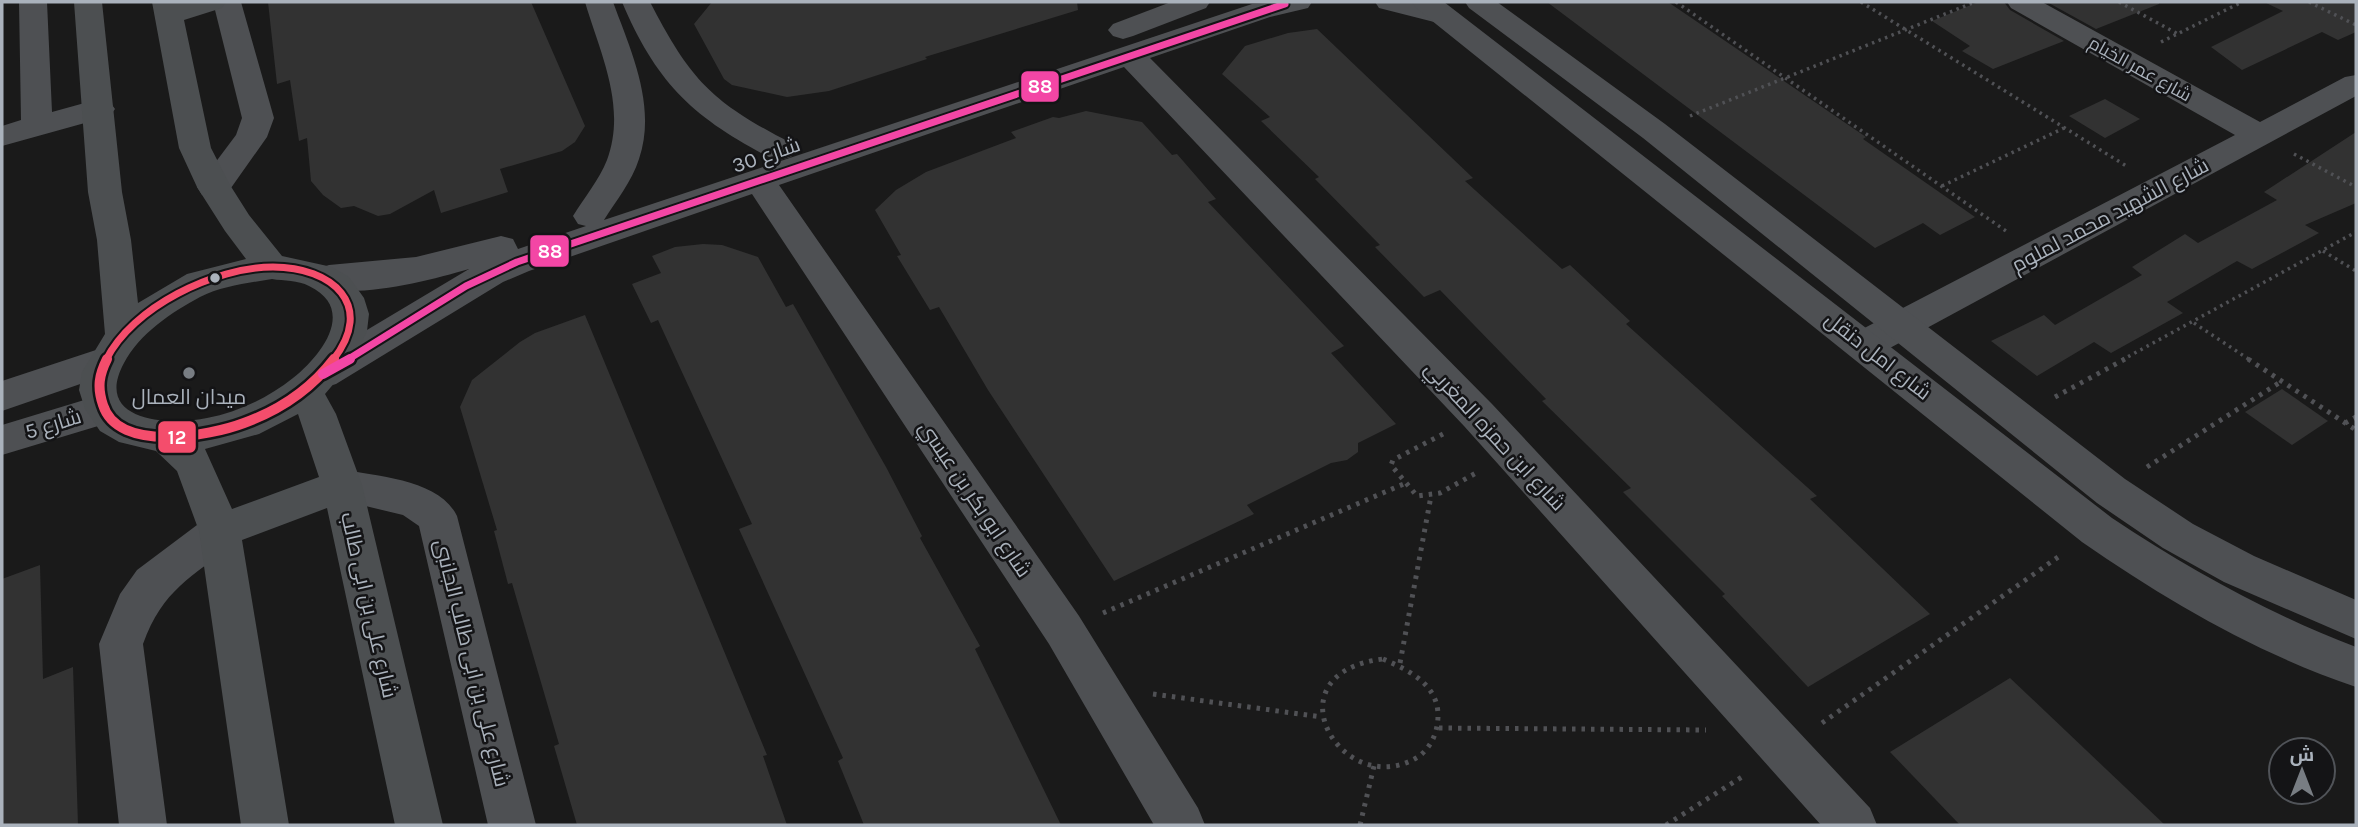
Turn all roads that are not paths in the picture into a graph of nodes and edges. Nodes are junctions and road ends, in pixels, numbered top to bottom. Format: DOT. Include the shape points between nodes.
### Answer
graph roads {
  1 [pos="33,2"];
  2 [pos="88,2"];
  3 [pos="212,2"];
  4 [pos="227,2"];
  5 [pos="599,2"];
  6 [pos="636,2"];
  7 [pos="1196,2"];
  8 [pos="1292,2"];
  9 [pos="1389,2"];
  10 [pos="1479,2"];
  11 [pos="2021,2"];
  12 [pos="1434,8"];
  13 [pos="167,9"];
  14 [pos="1130,55"];
  15 [pos="2356,84"];
  16 [pos="99,109"];
  17 [pos="37,126"];
  18 [pos="2260,135"];
  19 [pos="2,136"];
  20 [pos="770,165"];
  21 [pos="214,187"];
  22 [pos="590,216"];
  23 [pos="272,267"];
  24 [pos="329,278"];
  25 [pos="1902,326"];
  26 [pos="1864,345"];
  27 [pos="114,348"];
  28 [pos="313,382"];
  29 [pos="2,396"];
  30 [pos="104,409"];
  31 [pos="167,438"];
  32 [pos="2,440"];
  33 [pos="342,485"];
  34 [pos="220,531"];
  35 [pos="2356,620"];
  36 [pos="2356,667"];
  37 [pos="143,825"];
  38 [pos="265,825"];
  39 [pos="419,825"];
  40 [pos="512,825"];
  41 [pos="1181,825"];
  42 [pos="1853,825"];
  1 -- 17 [label="street"];
  2 -- 16 [label="main road"];
  3 -- 13 [label="main road"];
  4 -- 21 [label="street" via="258,118 251,137"];
  5 -- 22 [label="street" via="624,76 629,129 623,160"];
  6 -- 20 [label="street, شارع ابو بكر بن عيسي" via="660,53 698,101 726,121"];
  7 -- 20 [label="street, شارع 30"];
  8 -- 14 [label="street, شارع 30"];
  9 -- 12 [label="street"];
  10 -- 25 [label="street, شارع امل دنقل" via="1654,131"];
  11 -- 18 [label="street, شارع عمر الخيام"];
  12 -- 26 [label="street, شارع امل دنقل"];
  13 -- 21 [label="main road" via="188,123"];
  14 -- 20 [label="street, شارع 30"];
  14 -- 42 [label="street, شارع ابن حمزه المغربي" via="1478,415"];
  15 -- 18 [label="street, شارع الشهيد محمد لملوم"];
  16 -- 17 [label="street"];
  16 -- 27 [label="main road" via="114,240"];
  17 -- 19 [label="street"];
  18 -- 25 [label="street, شارع الشهيد محمد لملوم"];
  20 -- 22 [label="street, شارع 30"];
  20 -- 28 [label="street, شارع 30" via="493,271"];
  20 -- 41 [label="street, شارع ابو بكر بن عيسي" via="1064,630"];
  21 -- 23 [label="main road"];
  22 -- 24 [label="street, شارع 30" via="455,262 373,278"];
  23 -- 24 [label="main road" via="304,269"];
  23 -- 27 [label="main road" via="233,272 191,287 154,308"];
  24 -- 28 [label="main road" via="347,296 351,321 341,350"];
  25 -- 26 [label="street, شارع الشهيد محمد لملوم"];
  25 -- 35 [label="street, شارع امل دنقل" via="2111,491 2178,536 2239,569"];
  26 -- 36 [label="street, شارع امل دنقل" via="2097,530 2170,579 2274,635"];
  27 -- 29 [label="street, شارع 5"];
  27 -- 30 [label="main road" via="99,386"];
  28 -- 31 [label="main road" via="262,416 214,432"];
  28 -- 33 [label="main road, شارع على بن ابى طالب" via="317,414"];
  30 -- 31 [label="main road" via="118,424 139,434"];
  30 -- 32 [label="street, شارع 5"];
  31 -- 34 [label="main road" via="193,463"];
  33 -- 34 [label="main road"];
  33 -- 39 [label="main road, شارع على بن ابى طالب"];
  33 -- 40 [label="street, شارع على بن ابى طالب الجانبى" via="413,501 437,516"];
  34 -- 37 [label="street" via="152,583 135,607 121,644"];
  34 -- 38 [label="main road"];
}
